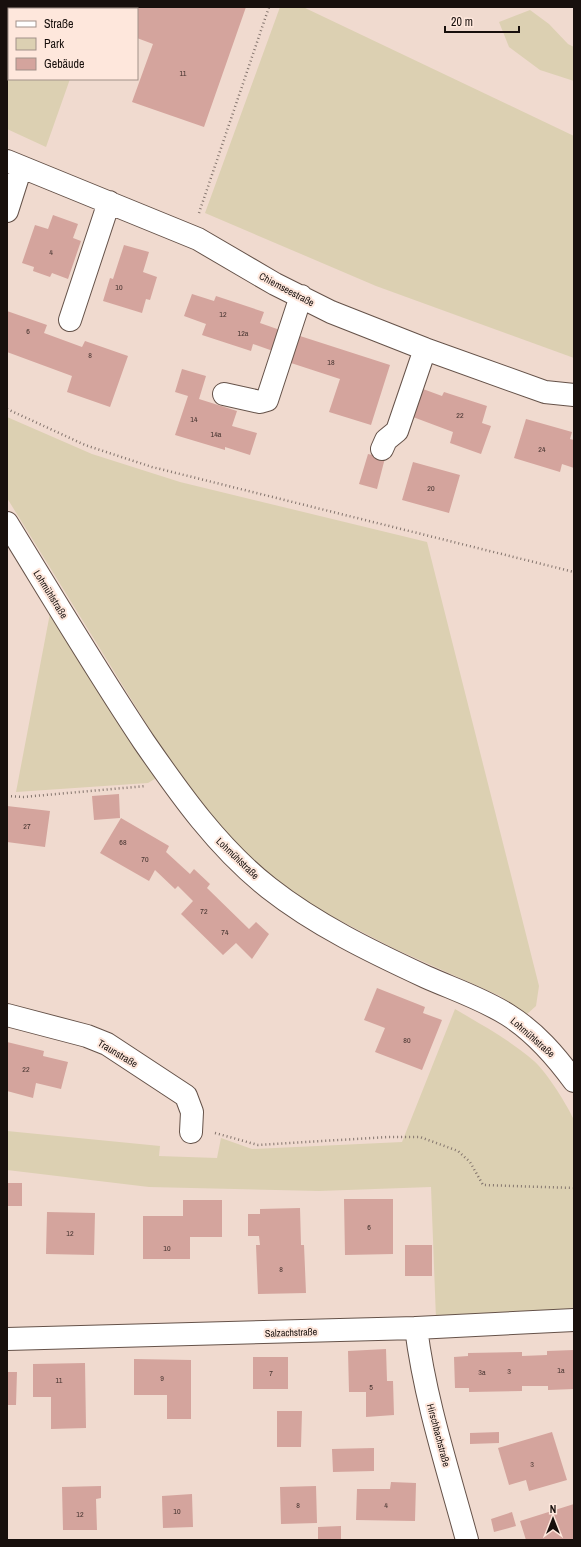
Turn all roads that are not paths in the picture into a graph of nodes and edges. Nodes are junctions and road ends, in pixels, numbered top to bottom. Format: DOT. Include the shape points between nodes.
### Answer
graph roads {
  1 [pos="14,164"];
  2 [pos="108,202"];
  3 [pos="7,211"];
  4 [pos="301,296"];
  5 [pos="70,320"];
  6 [pos="425,349"];
  7 [pos="224,394"];
  8 [pos="574,395"];
  9 [pos="382,449"];
  10 [pos="7,523"];
  11 [pos="7,1015"];
  12 [pos="574,1081"];
  13 [pos="191,1132"];
  14 [pos="574,1320"];
  15 [pos="416,1328"];
  16 [pos="7,1339"];
  17 [pos="467,1540"];
  1 -- 2 [label="street, Chiemseestraße"];
  1 -- 3 [label="street"];
  2 -- 4 [label="street, Chiemseestraße" via="191,236"];
  2 -- 5 [label="street"];
  4 -- 6 [label="street, Chiemseestraße" via="330,312"];
  4 -- 7 [label="street" via="267,400 260,402"];
  6 -- 8 [label="street, Chiemseestraße" via="545,392"];
  6 -- 9 [label="street" via="398,431 386,440"];
  10 -- 12 [label="street, Lohmühlstraße" via="121,707 166,774 219,841 268,888 304,912 389,960 508,1015 546,1046"];
  11 -- 13 [label="street, Traunstraße" via="87,1036 107,1044 186,1096 192,1112"];
  14 -- 15 [label="street, Salzachstraße"];
  15 -- 16 [label="street, Salzachstraße"];
  15 -- 17 [label="street, Hirschbachstraße" via="431,1406"];
}
